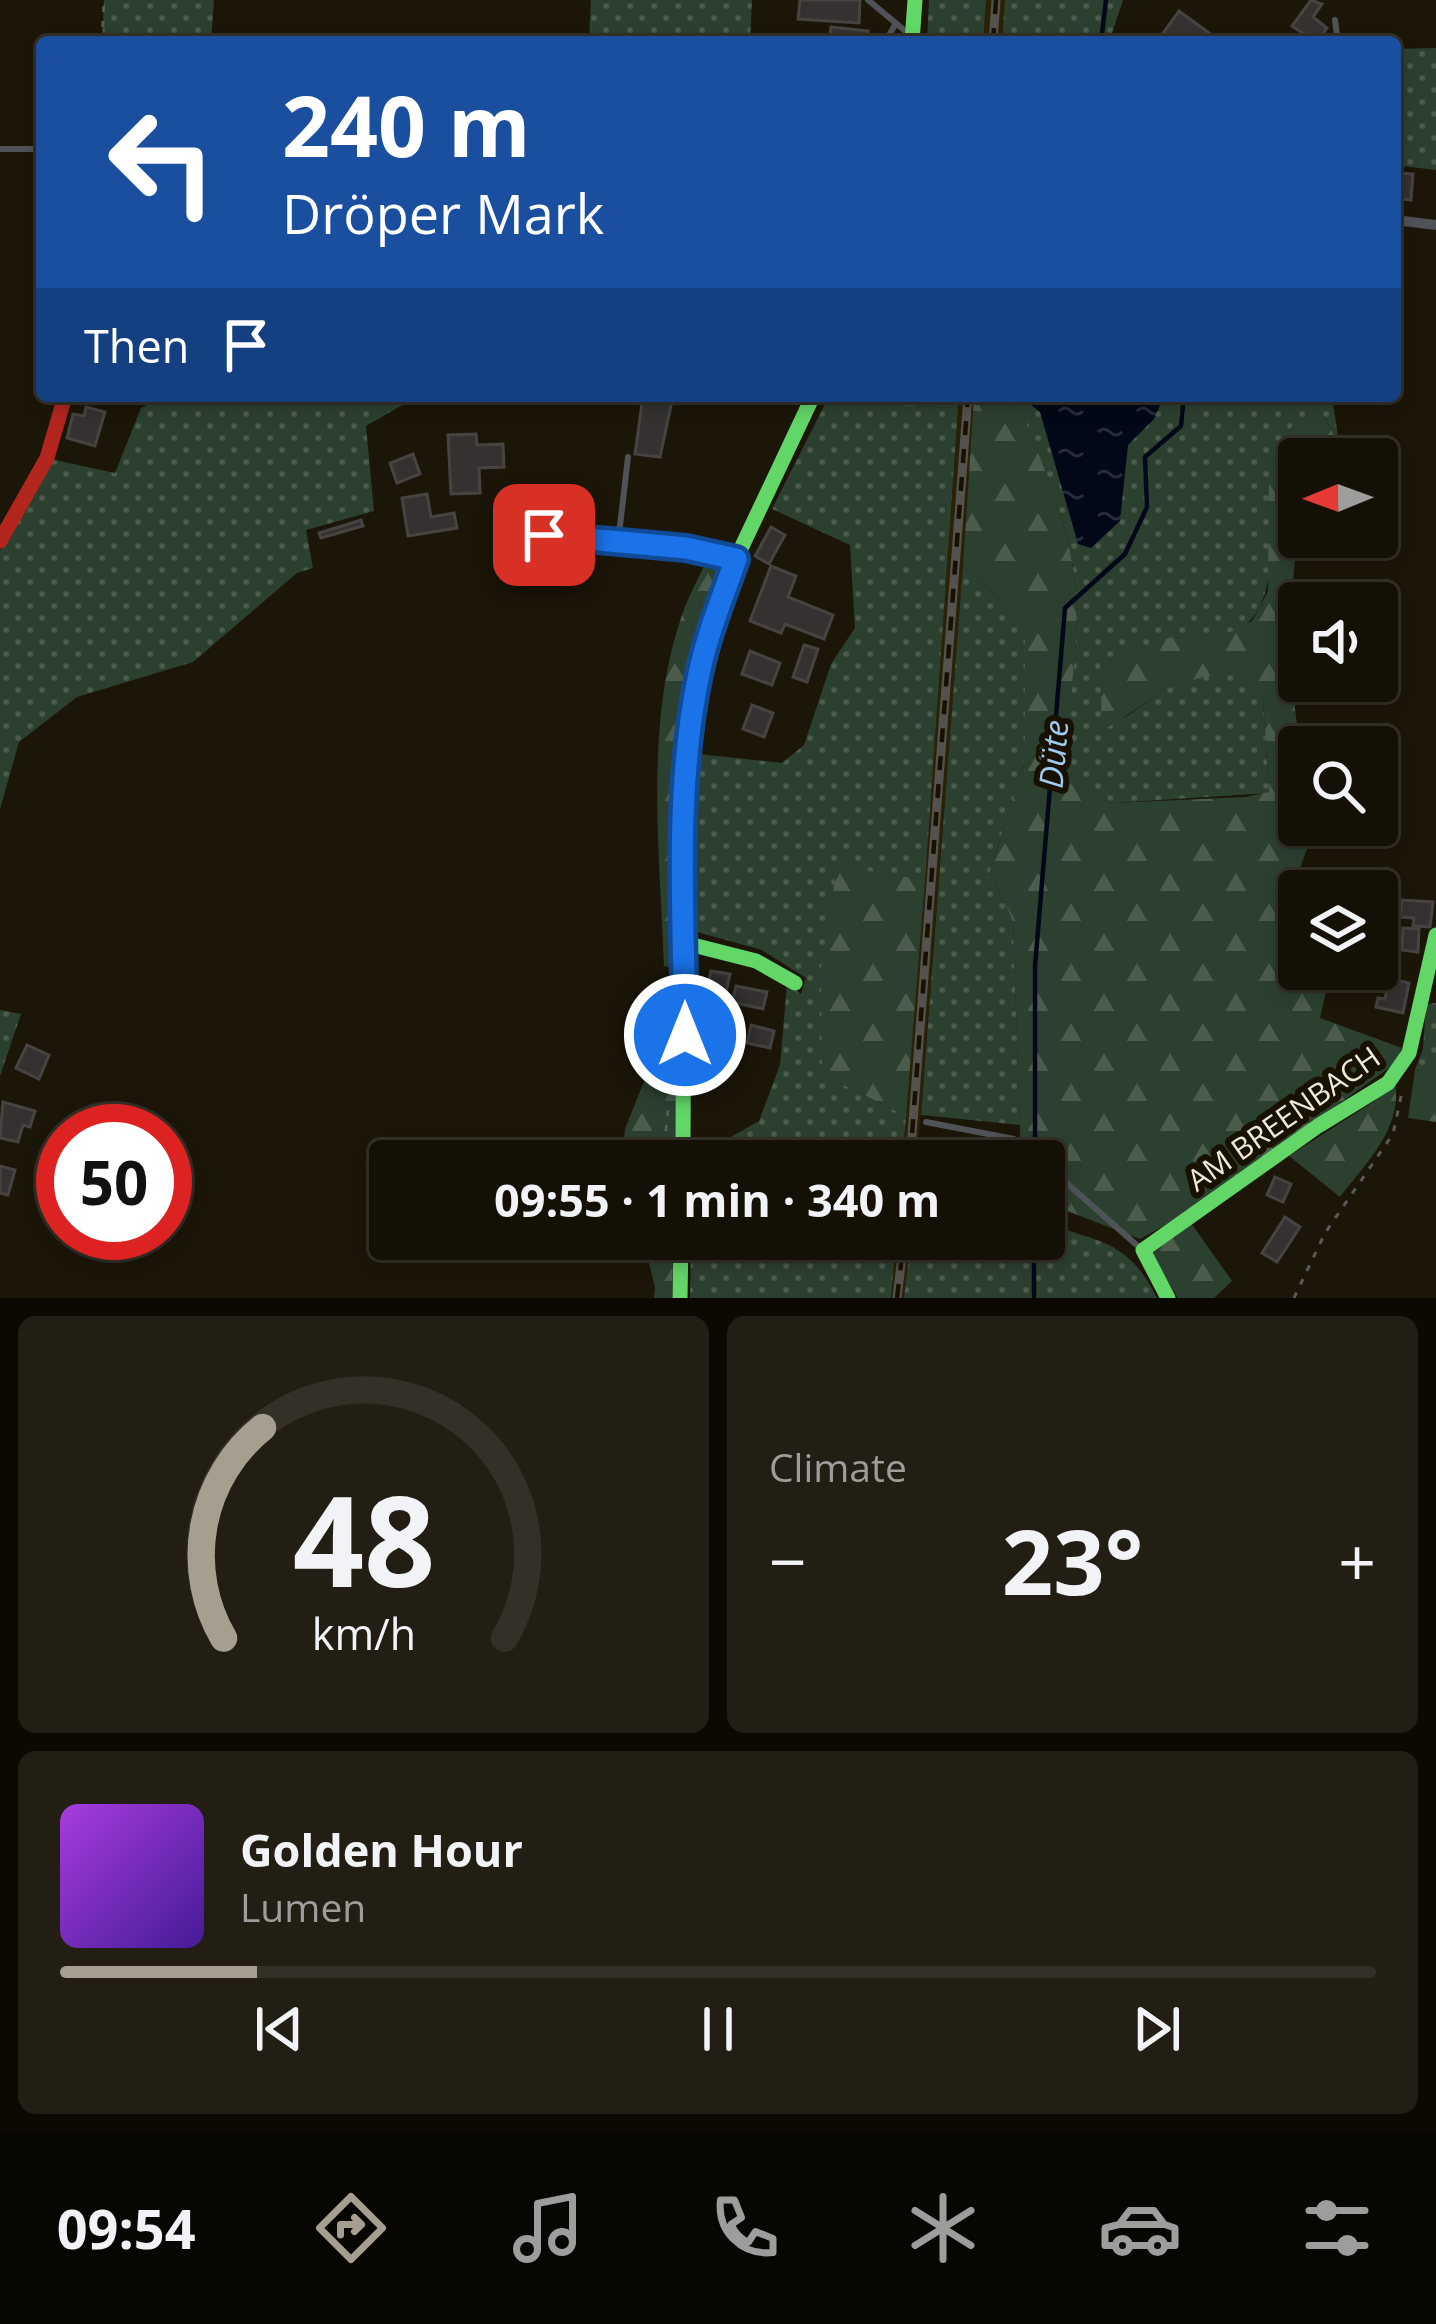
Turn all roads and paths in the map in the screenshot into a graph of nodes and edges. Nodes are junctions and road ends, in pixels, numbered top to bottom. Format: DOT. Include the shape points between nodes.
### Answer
graph roads {
  1 [pos="104,0"];
  2 [pos="868,0"];
  3 [pos="915,0"];
  4 [pos="1335,20"];
  5 [pos="896,25"];
  6 [pos="102,36"];
  7 [pos="889,36"];
  8 [pos="909,36"];
  9 [pos="912,36"];
  10 [pos="1334,36"];
  11 [pos="0,149"];
  12 [pos="36,149"];
  13 [pos="1401,221"];
  14 [pos="1436,225"];
  15 [pos="63,402"];
  16 [pos="810,402"];
  17 [pos="628,457"];
  18 [pos="505,530"];
  19 [pos="0,541"];
  20 [pos="611,542"];
  21 [pos="736,559"];
  22 [pos="1436,935"];
  23 [pos="685,943"];
  24 [pos="795,983"];
  25 [pos="1403,1066"];
  26 [pos="926,1122"];
  27 [pos="683,1140"];
  28 [pos="1017,1140"];
  29 [pos="1065,1181"];
  30 [pos="1143,1250"];
  31 [pos="681,1260"];
  32 [pos="680,1298"];
  33 [pos="1168,1298"];
  34 [pos="1294,1298"];
  1 -- 6 [label="path"];
  2 -- 5 [label="lane"];
  3 -- 9 [label="main road"];
  4 -- 10 [label="lane"];
  5 -- 7 [label="lane"];
  5 -- 8 [label="lane"];
  11 -- 12 [label="lane"];
  13 -- 14 [label="street"];
  15 -- 19 [label="main road" via="47,458"];
  16 -- 21 [label="main road"];
  17 -- 20 [label="lane"];
  18 -- 20 [label="lane"];
  20 -- 21 [label="lane"];
  21 -- 23 [label="main road" via="691,720"];
  22 -- 25 [label="main road, AM BREENBACH"];
  23 -- 24 [label="main road" via="736,953"];
  23 -- 27 [label="main road"];
  25 -- 30 [label="main road, AM BREENBACH"];
  25 -- 34 [label="path" via="1393,1134 1324,1233"];
  26 -- 28 [label="lane"];
  29 -- 30 [label="lane"];
  30 -- 33 [label="main road"];
  31 -- 32 [label="main road"];
}
